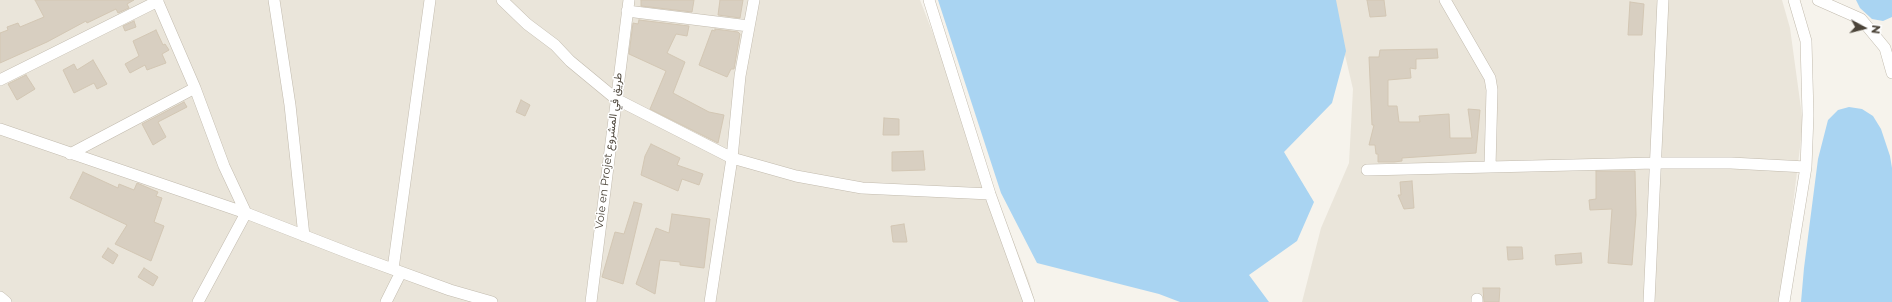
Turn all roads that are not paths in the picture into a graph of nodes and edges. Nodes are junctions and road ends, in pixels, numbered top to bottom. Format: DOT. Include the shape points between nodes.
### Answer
graph roads {
  1 [pos="274,0"];
  2 [pos="430,0"];
  3 [pos="502,0"];
  4 [pos="754,0"];
  5 [pos="928,0"];
  6 [pos="1445,0"];
  7 [pos="1663,0"];
  8 [pos="1794,0"];
  9 [pos="1818,0"];
  10 [pos="157,1"];
  11 [pos="628,5"];
  12 [pos="749,26"];
  13 [pos="1892,73"];
  14 [pos="0,80"];
  15 [pos="195,88"];
  16 [pos="616,99"];
  17 [pos="0,129"];
  18 [pos="70,154"];
  19 [pos="732,158"];
  20 [pos="1656,163"];
  21 [pos="1490,167"];
  22 [pos="1806,167"];
  23 [pos="1368,170"];
  24 [pos="990,194"];
  25 [pos="246,213"];
  26 [pos="304,236"];
  27 [pos="397,271"];
  28 [pos="0,297"];
  29 [pos="6,302"];
  30 [pos="198,302"];
  31 [pos="386,302"];
  32 [pos="492,302"];
  33 [pos="591,302"];
  34 [pos="710,302"];
  35 [pos="1029,302"];
  36 [pos="1649,302"];
  37 [pos="1784,302"];
  1 -- 26 [label="street" via="290,105"];
  2 -- 27 [label="street"];
  3 -- 16 [label="street"];
  4 -- 12 [label="street"];
  5 -- 24 [label="street"];
  6 -- 21 [label="street" via="1490,78"];
  7 -- 20 [label="street"];
  8 -- 22 [label="street" via="1806,41"];
  9 -- 13 [label="street" via="1861,19 1885,48"];
  10 -- 14 [label="street"];
  10 -- 15 [label="street"];
  11 -- 12 [label="street"];
  11 -- 16 [label="street, Voie en Projet طريق في المشروع"];
  12 -- 19 [label="street" via="740,76"];
  15 -- 18 [label="street"];
  15 -- 25 [label="street" via="224,166"];
  16 -- 19 [label="street"];
  16 -- 33 [label="street, Voie en Projet طريق في المشروع"];
  17 -- 18 [label="street"];
  18 -- 25 [label="street"];
  19 -- 24 [label="street" via="796,176 862,188"];
  19 -- 34 [label="street"];
  20 -- 21 [label="street"];
  20 -- 22 [label="street"];
  20 -- 36 [label="street"];
  21 -- 23 [label="street"];
  22 -- 37 [label="street"];
  24 -- 35 [label="street"];
  25 -- 26 [label="street"];
  25 -- 30 [label="street"];
  26 -- 27 [label="street"];
  27 -- 31 [label="street"];
  27 -- 32 [label="street"];
  28 -- 29 [label="street"];
}
